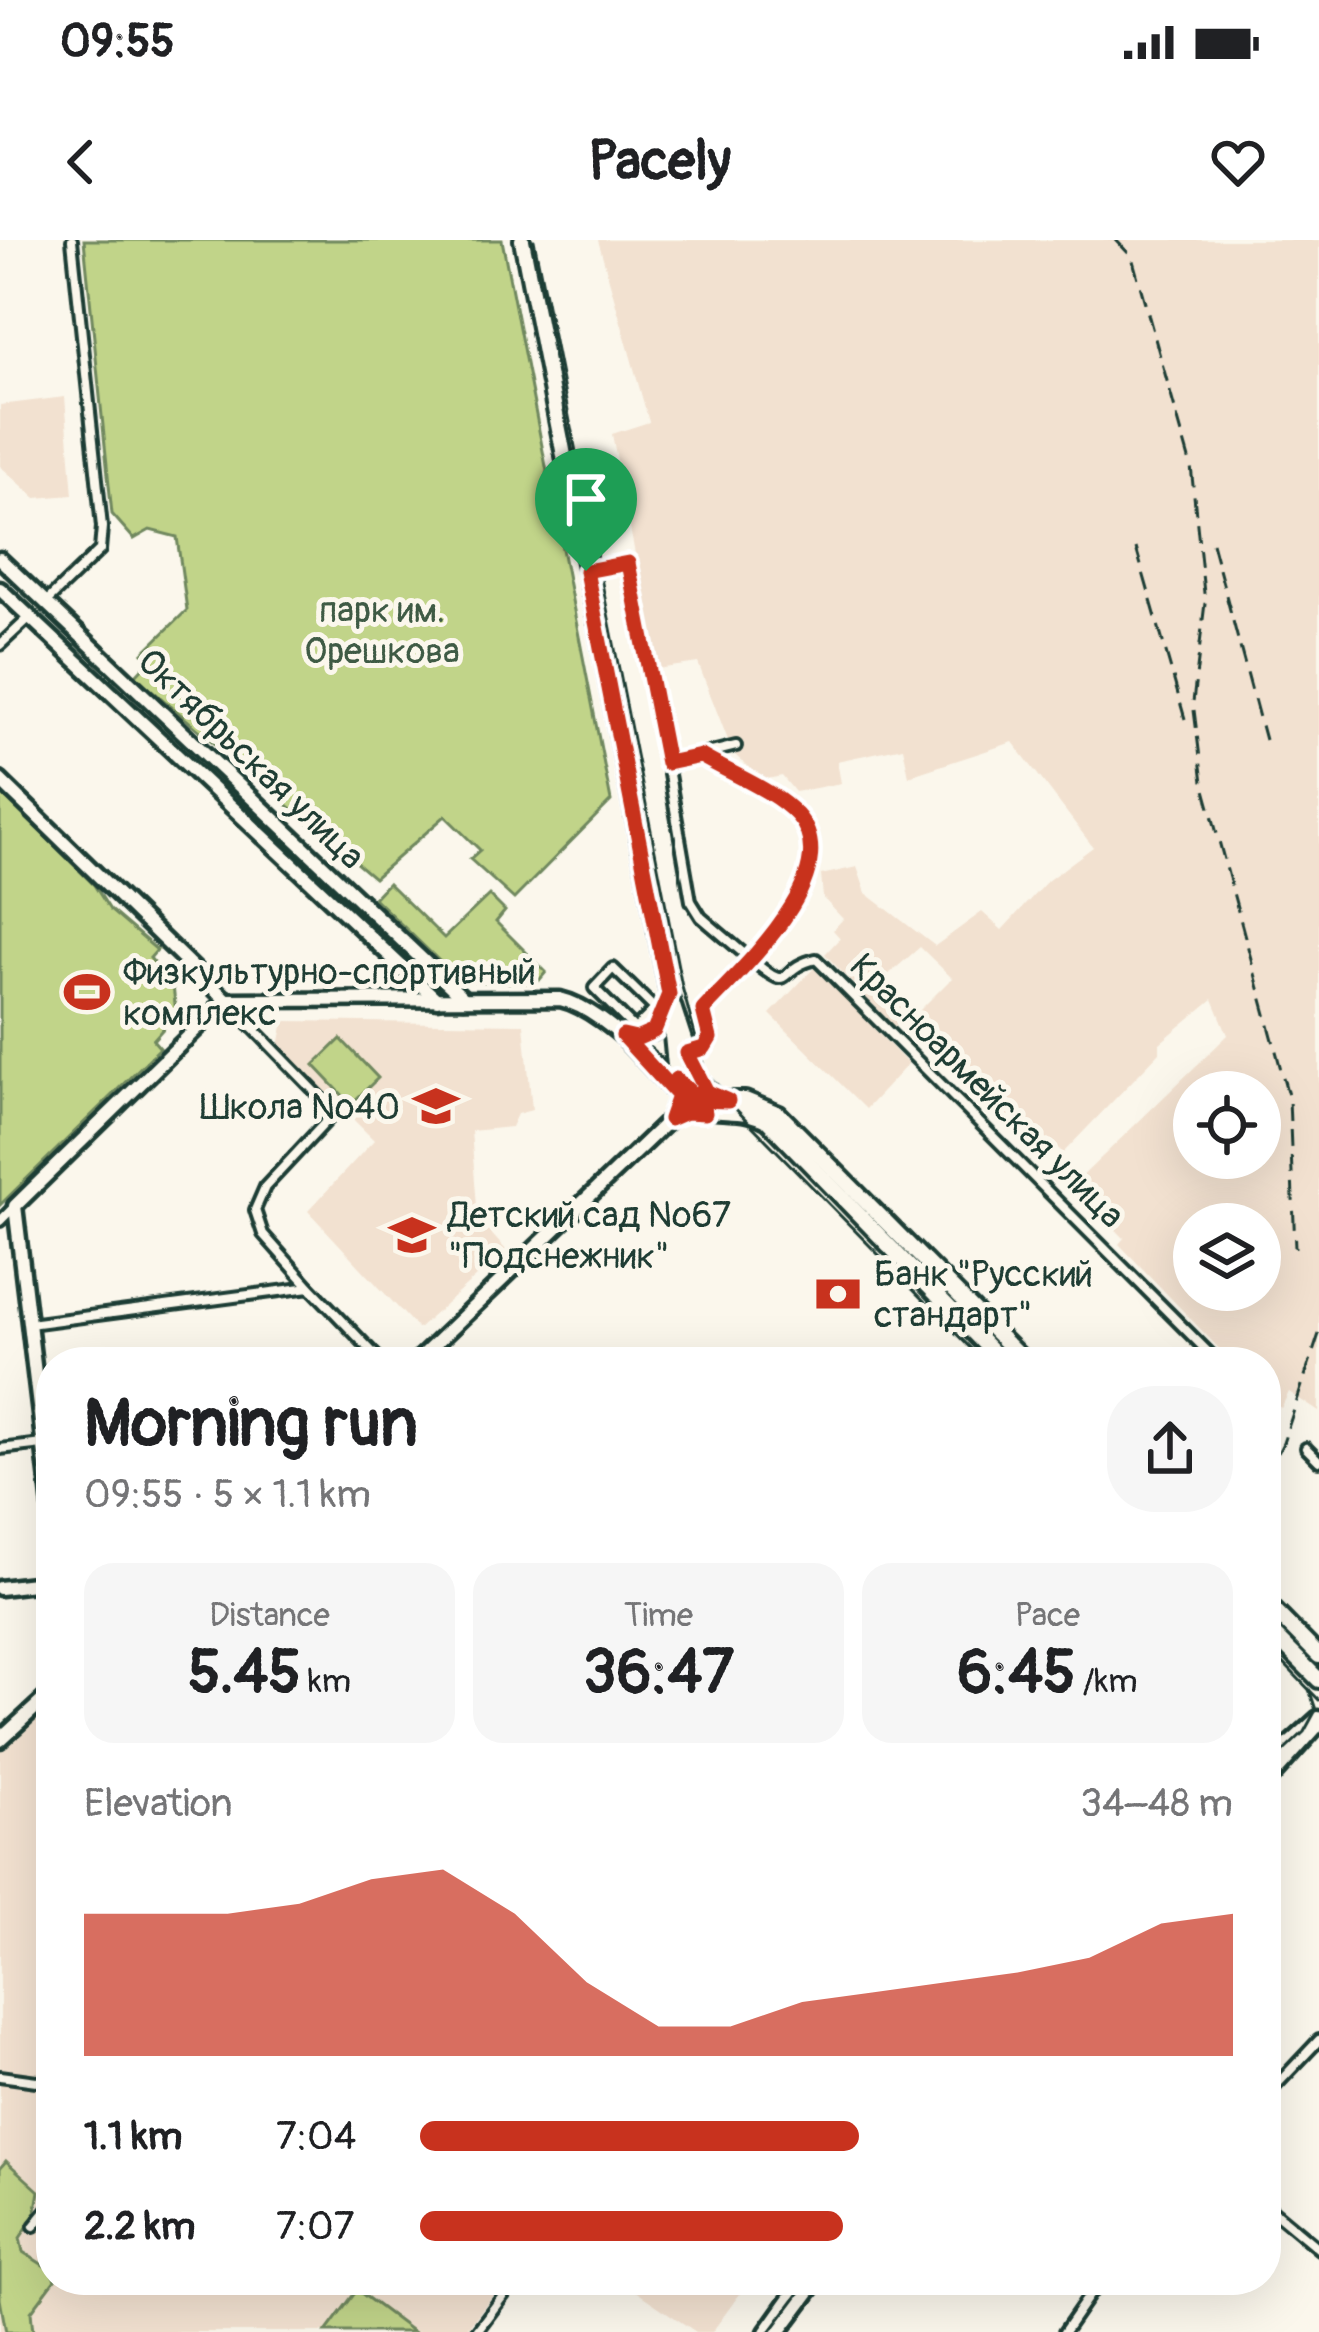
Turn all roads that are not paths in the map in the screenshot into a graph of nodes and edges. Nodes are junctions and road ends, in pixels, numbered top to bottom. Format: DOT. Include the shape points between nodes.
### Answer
graph roads {
  1 [pos="72,240"];
  2 [pos="522,240"];
  3 [pos="0,559"];
  4 [pos="586,571"];
  5 [pos="0,589"];
  6 [pos="45,603"];
  7 [pos="29,618"];
  8 [pos="0,645"];
  9 [pos="193,744"];
  10 [pos="736,746"];
  11 [pos="701,756"];
  12 [pos="179,757"];
  13 [pos="667,763"];
  14 [pos="0,780"];
  15 [pos="336,880"];
  16 [pos="323,892"];
  17 [pos="402,943"];
  18 [pos="391,954"];
  19 [pos="749,958"];
  20 [pos="669,994"];
  21 [pos="464,999"];
  22 [pos="226,1000"];
  23 [pos="437,1000"];
  24 [pos="629,1033"];
  25 [pos="687,1053"];
  26 [pos="676,1079"];
  27 [pos="678,1096"];
  28 [pos="728,1101"];
  29 [pos="705,1113"];
  30 [pos="670,1119"];
  31 [pos="15,1206"];
  32 [pos="0,1221"];
  33 [pos="310,1287"];
  34 [pos="28,1324"];
  35 [pos="368,1347"];
  36 [pos="432,1347"];
  37 [pos="987,1347"];
  38 [pos="1009,1347"];
  39 [pos="1203,1347"];
  40 [pos="36,1380"];
  41 [pos="36,1444"];
  42 [pos="1306,1448"];
  43 [pos="0,1449"];
  44 [pos="1319,1461"];
  45 [pos="36,1584"];
  46 [pos="0,1588"];
  47 [pos="1281,1617"];
  48 [pos="1281,1642"];
  49 [pos="1319,1656"];
  50 [pos="1319,1680"];
  51 [pos="36,1707"];
  52 [pos="1319,1721"];
  53 [pos="0,1740"];
  54 [pos="1281,1751"];
  55 [pos="1281,1765"];
  56 [pos="1319,2040"];
  57 [pos="0,2076"];
  58 [pos="1281,2080"];
  59 [pos="36,2081"];
  60 [pos="1281,2218"];
  61 [pos="36,2224"];
  62 [pos="34,2226"];
  63 [pos="1319,2249"];
  64 [pos="504,2295"];
  65 [pos="792,2295"];
  66 [pos="807,2295"];
  67 [pos="1090,2295"];
  68 [pos="476,2332"];
  69 [pos="766,2332"];
  70 [pos="779,2332"];
  71 [pos="1064,2332"];
  1 -- 6 [label="street" via="102,527 100,550"];
  2 -- 4 [label="main road"];
  3 -- 6 [label="street, Октябрьская улица"];
  4 -- 13 [label="street" via="628,563"];
  4 -- 20 [label="main road"];
  5 -- 7 [label="street, Октябрьская улица"];
  6 -- 9 [label="street, Октябрьская улица"];
  7 -- 8 [label="street"];
  7 -- 12 [label="street, Октябрьская улица"];
  9 -- 12 [label="street"];
  9 -- 15 [label="street, Октябрьская улица"];
  10 -- 11 [label="street"];
  11 -- 13 [label="street"];
  11 -- 19 [label="street" via="792,810 806,832 801,893"];
  12 -- 16 [label="street, Октябрьская улица"];
  13 -- 19 [label="street" via="692,901"];
  14 -- 22 [label="street"];
  15 -- 16 [label="street"];
  15 -- 17 [label="street, Октябрьская улица"];
  16 -- 18 [label="street, Октябрьская улица"];
  17 -- 18 [label="street"];
  17 -- 21 [label="street, Октябрьская улица"];
  18 -- 23 [label="street, Октябрьская улица"];
  19 -- 25 [label="street" via="703,1010 710,1038 704,1048"];
  19 -- 39 [label="street, Красноармейская улица" via="774,981 810,958 824,963"];
  20 -- 24 [label="street" via="654,1031 636,1039"];
  20 -- 25 [label="main road"];
  20 -- 26 [label="main road"];
  21 -- 23 [label="street"];
  21 -- 24 [label="street" via="560,999"];
  22 -- 23 [label="street"];
  22 -- 31 [label="street"];
  22 -- 33 [label="street" via="335,1112 265,1187 256,1210 263,1234"];
  24 -- 24 [label="street" via="594,988 613,968 655,1010"];
  24 -- 26 [label="street"];
  24 -- 27 [label="street"];
  25 -- 28 [label="main road" via="707,1092"];
  26 -- 27 [label="main road"];
  26 -- 28 [label="street" via="699,1100"];
  27 -- 29 [label="main road"];
  27 -- 30 [label="street"];
  28 -- 38 [label="main road" via="779,1114"];
  29 -- 30 [label="street"];
  29 -- 37 [label="main road" via="768,1121"];
  30 -- 36 [label="street"];
  31 -- 32 [label="street"];
  31 -- 34 [label="street"];
  33 -- 34 [label="street"];
  33 -- 35 [label="street"];
  34 -- 40 [label="street"];
  41 -- 43 [label="street"];
  42 -- 44 [label="street"];
  45 -- 46 [label="street"];
  47 -- 49 [label="main road"];
  48 -- 50 [label="main road"];
  51 -- 53 [label="street"];
  52 -- 54 [label="street"];
  52 -- 55 [label="street"];
  56 -- 58 [label="street"];
  57 -- 59 [label="street"];
  60 -- 63 [label="street"];
  61 -- 62 [label="street"];
  64 -- 68 [label="street"];
  65 -- 69 [label="street"];
  66 -- 70 [label="street"];
  67 -- 71 [label="street"];
}
